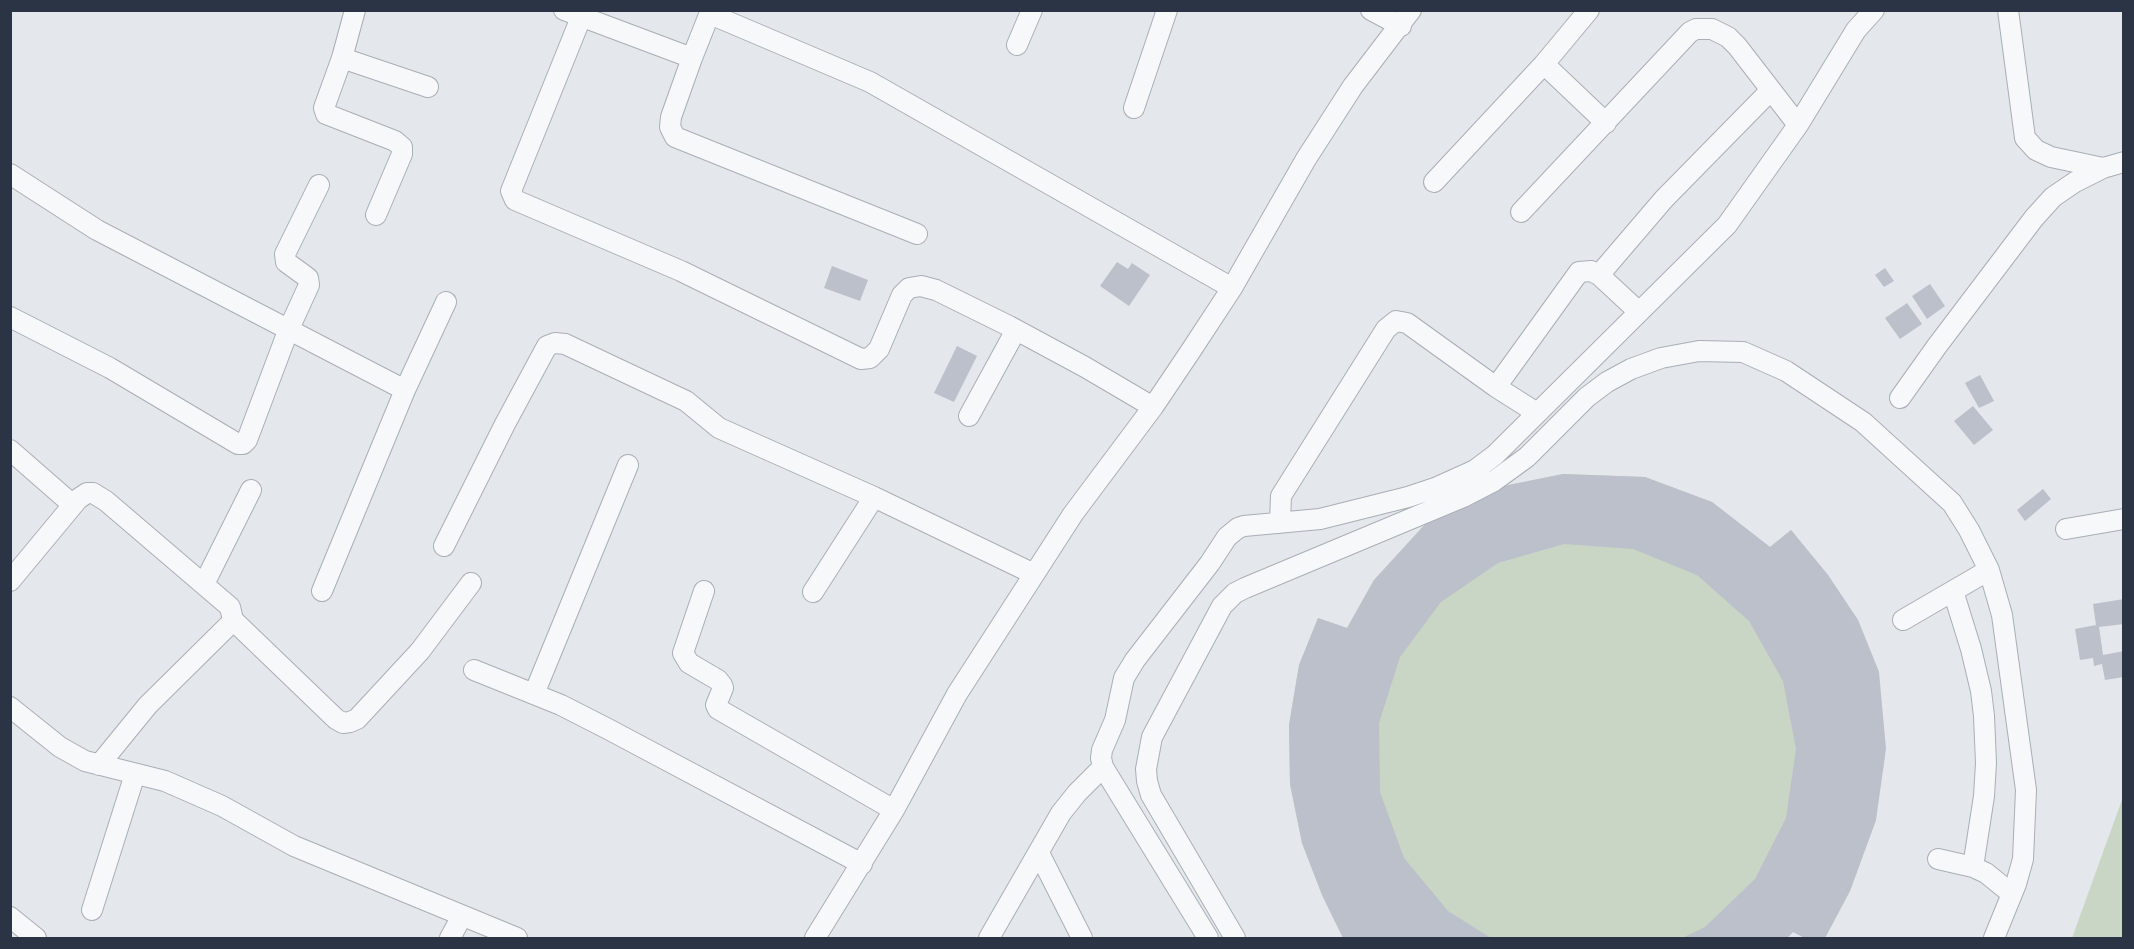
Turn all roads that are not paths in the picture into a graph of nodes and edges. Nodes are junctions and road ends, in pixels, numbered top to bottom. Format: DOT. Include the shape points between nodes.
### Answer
graph roads {
  1 [pos="355,10"];
  2 [pos="1032,10"];
  3 [pos="1167,10"];
  4 [pos="1371,10"];
  5 [pos="1588,10"];
  6 [pos="1874,10"];
  7 [pos="2008,10"];
  8 [pos="711,12"];
  9 [pos="576,13"];
  10 [pos="1406,18"];
  11 [pos="1017,45"];
  12 [pos="342,58"];
  13 [pos="692,58"];
  14 [pos="1544,64"];
  15 [pos="428,87"];
  16 [pos="1771,90"];
  17 [pos="1134,108"];
  18 [pos="1606,123"];
  19 [pos="1798,124"];
  20 [pos="2124,162"];
  21 [pos="2103,168"];
  22 [pos="10,174"];
  23 [pos="1434,182"];
  24 [pos="319,185"];
  25 [pos="1521,212"];
  26 [pos="376,215"];
  27 [pos="917,234"];
  28 [pos="1599,275"];
  29 [pos="1232,288"];
  30 [pos="446,302"];
  31 [pos="1639,312"];
  32 [pos="10,317"];
  33 [pos="1016,330"];
  34 [pos="288,331"];
  35 [pos="1496,387"];
  36 [pos="405,390"];
  37 [pos="1900,398"];
  38 [pos="1153,406"];
  39 [pos="1537,413"];
  40 [pos="969,416"];
  41 [pos="10,450"];
  42 [pos="627,465"];
  43 [pos="251,490"];
  44 [pos="874,497"];
  45 [pos="73,505"];
  46 [pos="2124,519"];
  47 [pos="1280,523"];
  48 [pos="2066,529"];
  49 [pos="444,546"];
  50 [pos="1989,570"];
  51 [pos="1034,574"];
  52 [pos="10,581"];
  53 [pos="471,583"];
  54 [pos="204,584"];
  55 [pos="322,591"];
  56 [pos="704,591"];
  57 [pos="1953,591"];
  58 [pos="813,592"];
  59 [pos="233,620"];
  60 [pos="1903,620"];
  61 [pos="474,670"];
  62 [pos="534,694"];
  63 [pos="10,707"];
  64 [pos="99,765"];
  65 [pos="1103,767"];
  66 [pos="135,774"];
  67 [pos="894,810"];
  68 [pos="1039,853"];
  69 [pos="1938,859"];
  70 [pos="862,864"];
  71 [pos="1973,867"];
  72 [pos="2012,894"];
  73 [pos="92,910"];
  74 [pos="462,916"];
  75 [pos="10,917"];
  76 [pos="36,939"];
  77 [pos="450,939"];
  78 [pos="517,939"];
  79 [pos="815,939"];
  80 [pos="989,939"];
  81 [pos="1082,939"];
  82 [pos="1208,939"];
  83 [pos="1235,939"];
  84 [pos="1995,939"];
  1 -- 12 [label="street"];
  2 -- 11 [label="street"];
  3 -- 17 [label="street"];
  4 -- 10 [label="street"];
  5 -- 14 [label="street"];
  6 -- 19 [label="street" via="1856,30"];
  7 -- 21 [label="street" via="2025,138 2036,150 2051,157"];
  8 -- 13 [label="street"];
  8 -- 29 [label="street" via="870,82"];
  9 -- 13 [label="street"];
  9 -- 33 [label="street" via="511,191 515,200 681,271 861,359 870,358 879,349 902,295 915,286 936,290"];
  10 -- 29 [label="street" via="1353,86"];
  12 -- 15 [label="street"];
  12 -- 26 [label="street" via="324,112 395,141 403,151"];
  13 -- 27 [label="street" via="671,117 675,137"];
  14 -- 18 [label="street"];
  14 -- 23 [label="street"];
  16 -- 18 [label="street" via="1728,37 1712,29 1696,29"];
  16 -- 19 [label="street"];
  16 -- 28 [label="street" via="1664,199"];
  18 -- 25 [label="street"];
  19 -- 31 [label="street" via="1726,225"];
  20 -- 21 [label="street"];
  21 -- 37 [label="street" via="2053,197 2034,218"];
  22 -- 34 [label="street" via="97,230"];
  24 -- 34 [label="street" via="285,254 286,262 310,282"];
  28 -- 31 [label="street"];
  28 -- 35 [label="street" via="1584,270 1575,276"];
  29 -- 38 [label="street"];
  30 -- 36 [label="street"];
  31 -- 39 [label="street"];
  32 -- 34 [label="street" via="110,368 238,444 247,440"];
  33 -- 38 [label="street"];
  33 -- 40 [label="street"];
  34 -- 36 [label="street"];
  35 -- 39 [label="street"];
  35 -- 47 [label="street" via="1407,322 1390,324 1281,496"];
  36 -- 55 [label="street"];
  38 -- 51 [label="street" via="1072,514"];
  39 -- 47 [label="street" via="1484,464 1445,483 1341,515"];
  41 -- 45 [label="street"];
  42 -- 62 [label="street"];
  43 -- 54 [label="street"];
  44 -- 49 [label="street" via="719,428 692,404 565,344 555,343 547,346 531,375"];
  44 -- 51 [label="street"];
  44 -- 58 [label="street"];
  45 -- 52 [label="street"];
  45 -- 54 [label="street" via="87,493 98,495"];
  46 -- 48 [label="street"];
  47 -- 65 [label="street" via="1244,526 1231,532 1135,660 1124,678 1115,720 1102,750"];
  50 -- 57 [label="street"];
  50 -- 72 [label="street" via="2002,615 2026,790 2023,859"];
  50 -- 83 [label="street" via="1952,503 1863,422 1786,371 1743,352 1699,351 1631,369 1587,397 1527,457 1494,481 1440,508 1245,588 1222,606 1152,737 1146,769 1151,795"];
  51 -- 67 [label="street" via="957,694"];
  53 -- 59 [label="street" via="420,651 350,722 336,719"];
  54 -- 59 [label="street" via="227,602"];
  56 -- 67 [label="street" via="684,652 689,663 722,685 718,709"];
  57 -- 60 [label="street"];
  57 -- 71 [label="street" via="1971,649 1984,716 1984,796"];
  59 -- 64 [label="street" via="148,705"];
  61 -- 62 [label="street"];
  62 -- 70 [label="street"];
  63 -- 64 [label="street" via="60,747"];
  64 -- 66 [label="street"];
  65 -- 68 [label="street" via="1061,813"];
  65 -- 82 [label="street"];
  66 -- 73 [label="street"];
  66 -- 74 [label="street" via="165,781 294,846"];
  67 -- 70 [label="street"];
  68 -- 80 [label="street"];
  68 -- 81 [label="street"];
  69 -- 71 [label="street"];
  70 -- 79 [label="street"];
  71 -- 72 [label="street"];
  72 -- 84 [label="street"];
  74 -- 77 [label="street"];
  74 -- 78 [label="street"];
  75 -- 76 [label="street"];
}
